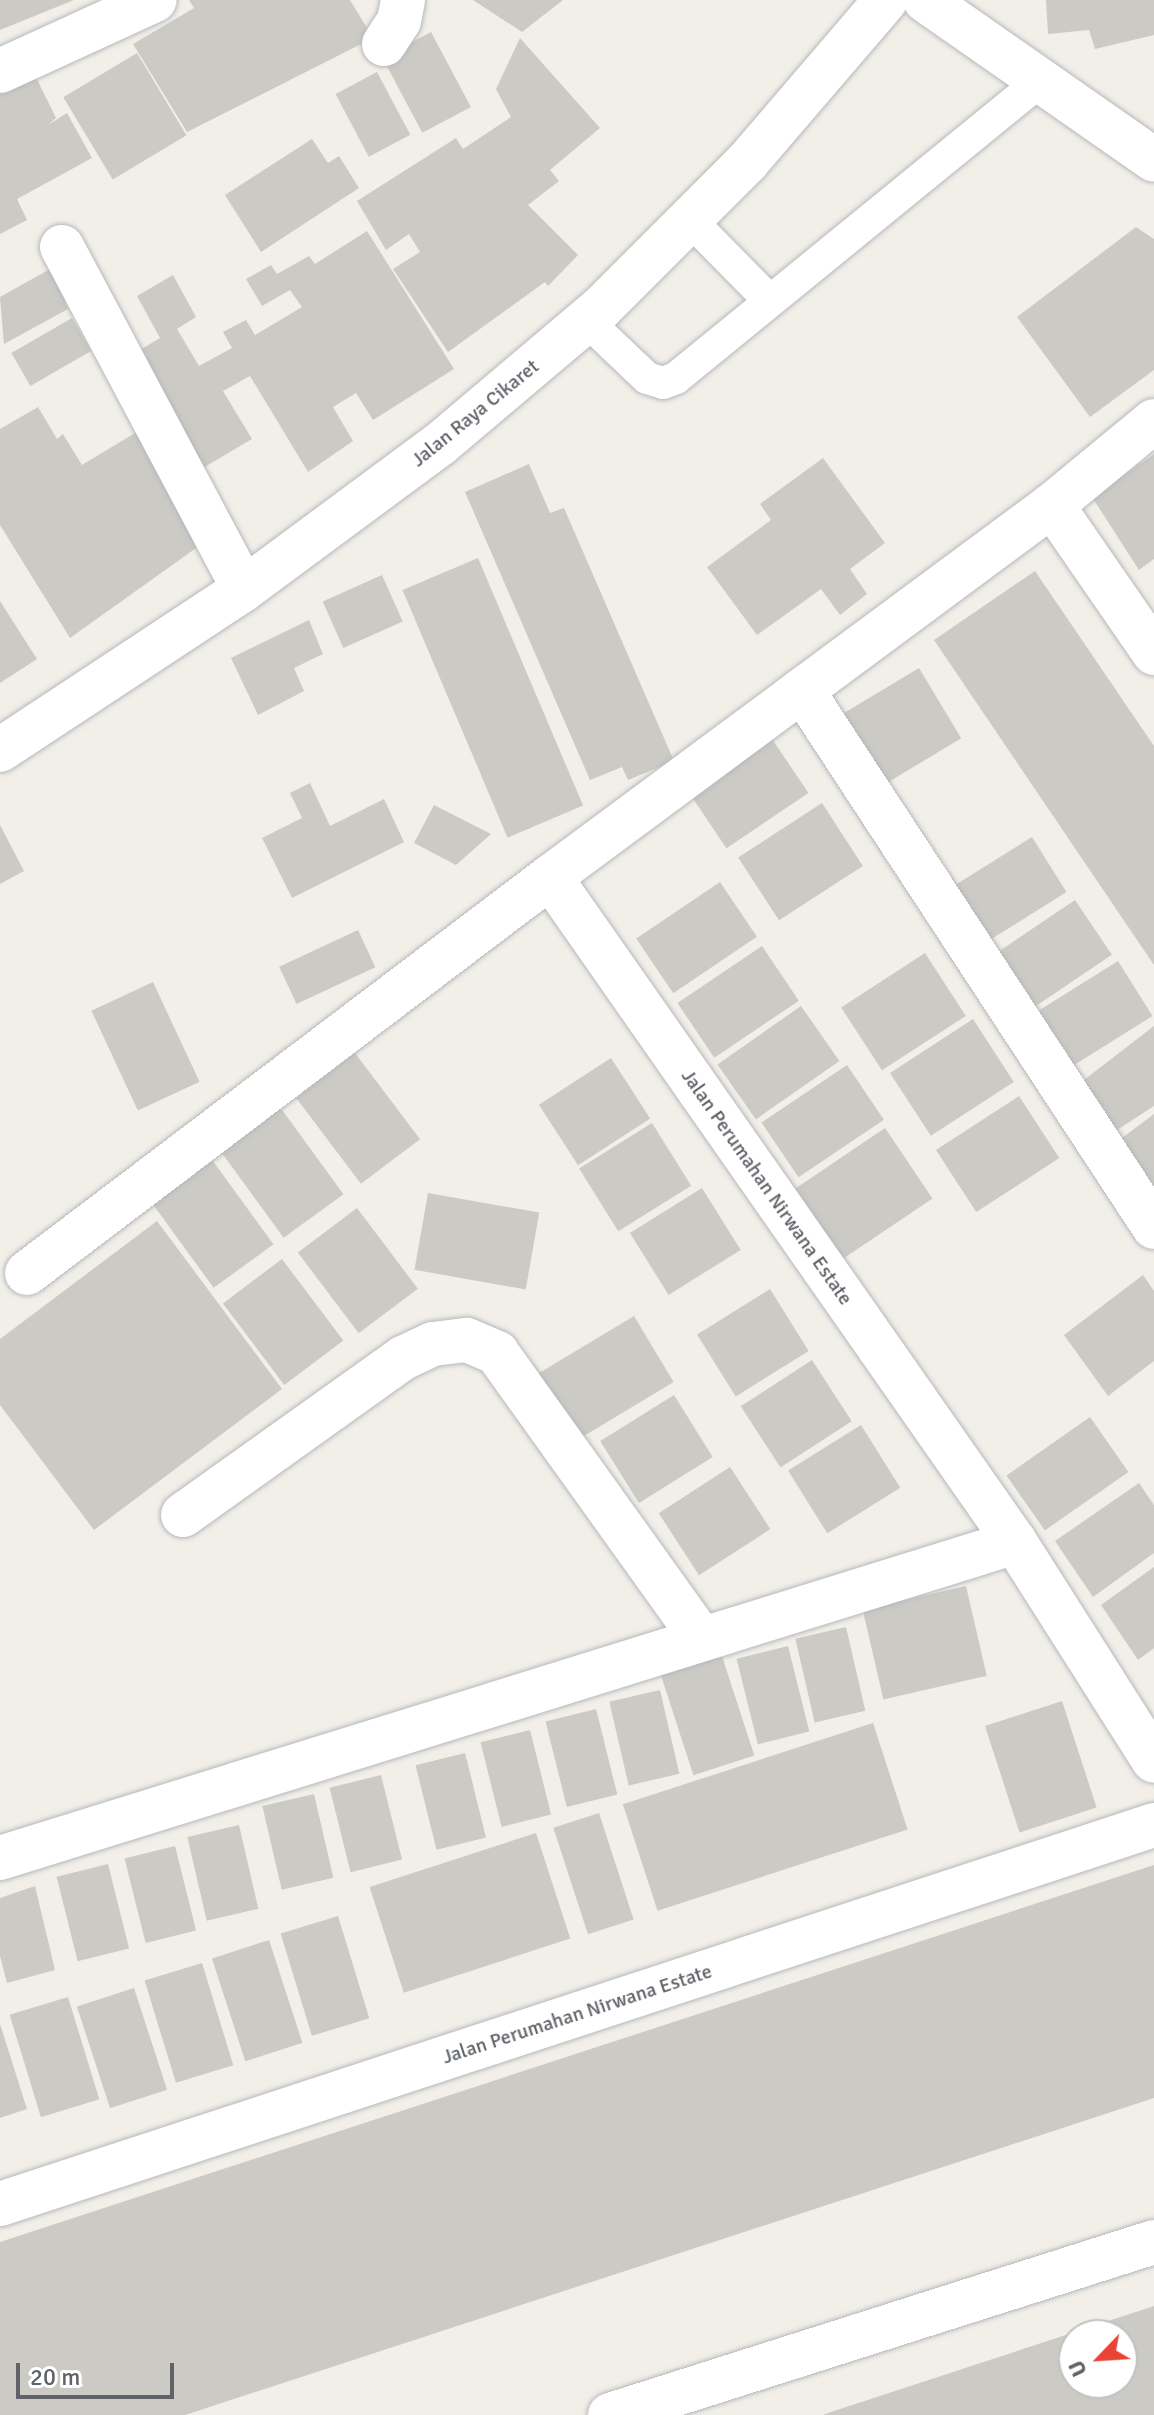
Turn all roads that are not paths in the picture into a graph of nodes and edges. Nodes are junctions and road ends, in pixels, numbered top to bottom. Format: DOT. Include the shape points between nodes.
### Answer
graph roads {
  1 [pos="155,0"];
  2 [pos="403,0"];
  3 [pos="886,0"];
  4 [pos="925,0"];
  5 [pos="384,44"];
  6 [pos="0,71"];
  7 [pos="1041,80"];
  8 [pos="1154,160"];
  9 [pos="689,219"];
  10 [pos="62,247"];
  11 [pos="770,301"];
  12 [pos="586,320"];
  13 [pos="1154,421"];
  14 [pos="1052,505"];
  15 [pos="244,589"];
  16 [pos="1154,653"];
  17 [pos="802,690"];
  18 [pos="0,750"];
  19 [pos="550,877"];
  20 [pos="1154,1227"];
  21 [pos="27,1273"];
  22 [pos="183,1515"];
  23 [pos="1015,1542"];
  24 [pos="701,1638"];
  25 [pos="1154,1761"];
  26 [pos="1154,1825"];
  27 [pos="0,1858"];
  28 [pos="0,2204"];
  29 [pos="1154,2242"];
  30 [pos="610,2415"];
  1 -- 6 [label="street"];
  2 -- 5 [label="street" via="399,21"];
  3 -- 9 [label="street, Jalan Raya Cikaret" via="747,162"];
  4 -- 7 [label="street"];
  7 -- 8 [label="street"];
  7 -- 11 [label="lane"];
  9 -- 11 [label="lane"];
  9 -- 12 [label="street, Jalan Raya Cikaret"];
  10 -- 15 [label="street"];
  11 -- 12 [label="lane" via="663,383 647,378"];
  12 -- 15 [label="street, Jalan Raya Cikaret" via="440,444"];
  13 -- 14 [label="street"];
  14 -- 16 [label="street"];
  14 -- 17 [label="street"];
  15 -- 18 [label="street, Jalan Raya Cikaret"];
  17 -- 19 [label="street"];
  17 -- 20 [label="street"];
  19 -- 21 [label="street"];
  19 -- 23 [label="street, Jalan Perumahan Nirwana Estate"];
  22 -- 24 [label="street" via="403,1358 433,1344 467,1340 497,1353"];
  23 -- 24 [label="street"];
  23 -- 25 [label="street, Jalan Perumahan Nirwana Estate"];
  24 -- 27 [label="street"];
  26 -- 28 [label="street, Jalan Perumahan Nirwana Estate"];
  29 -- 30 [label="street"];
}
